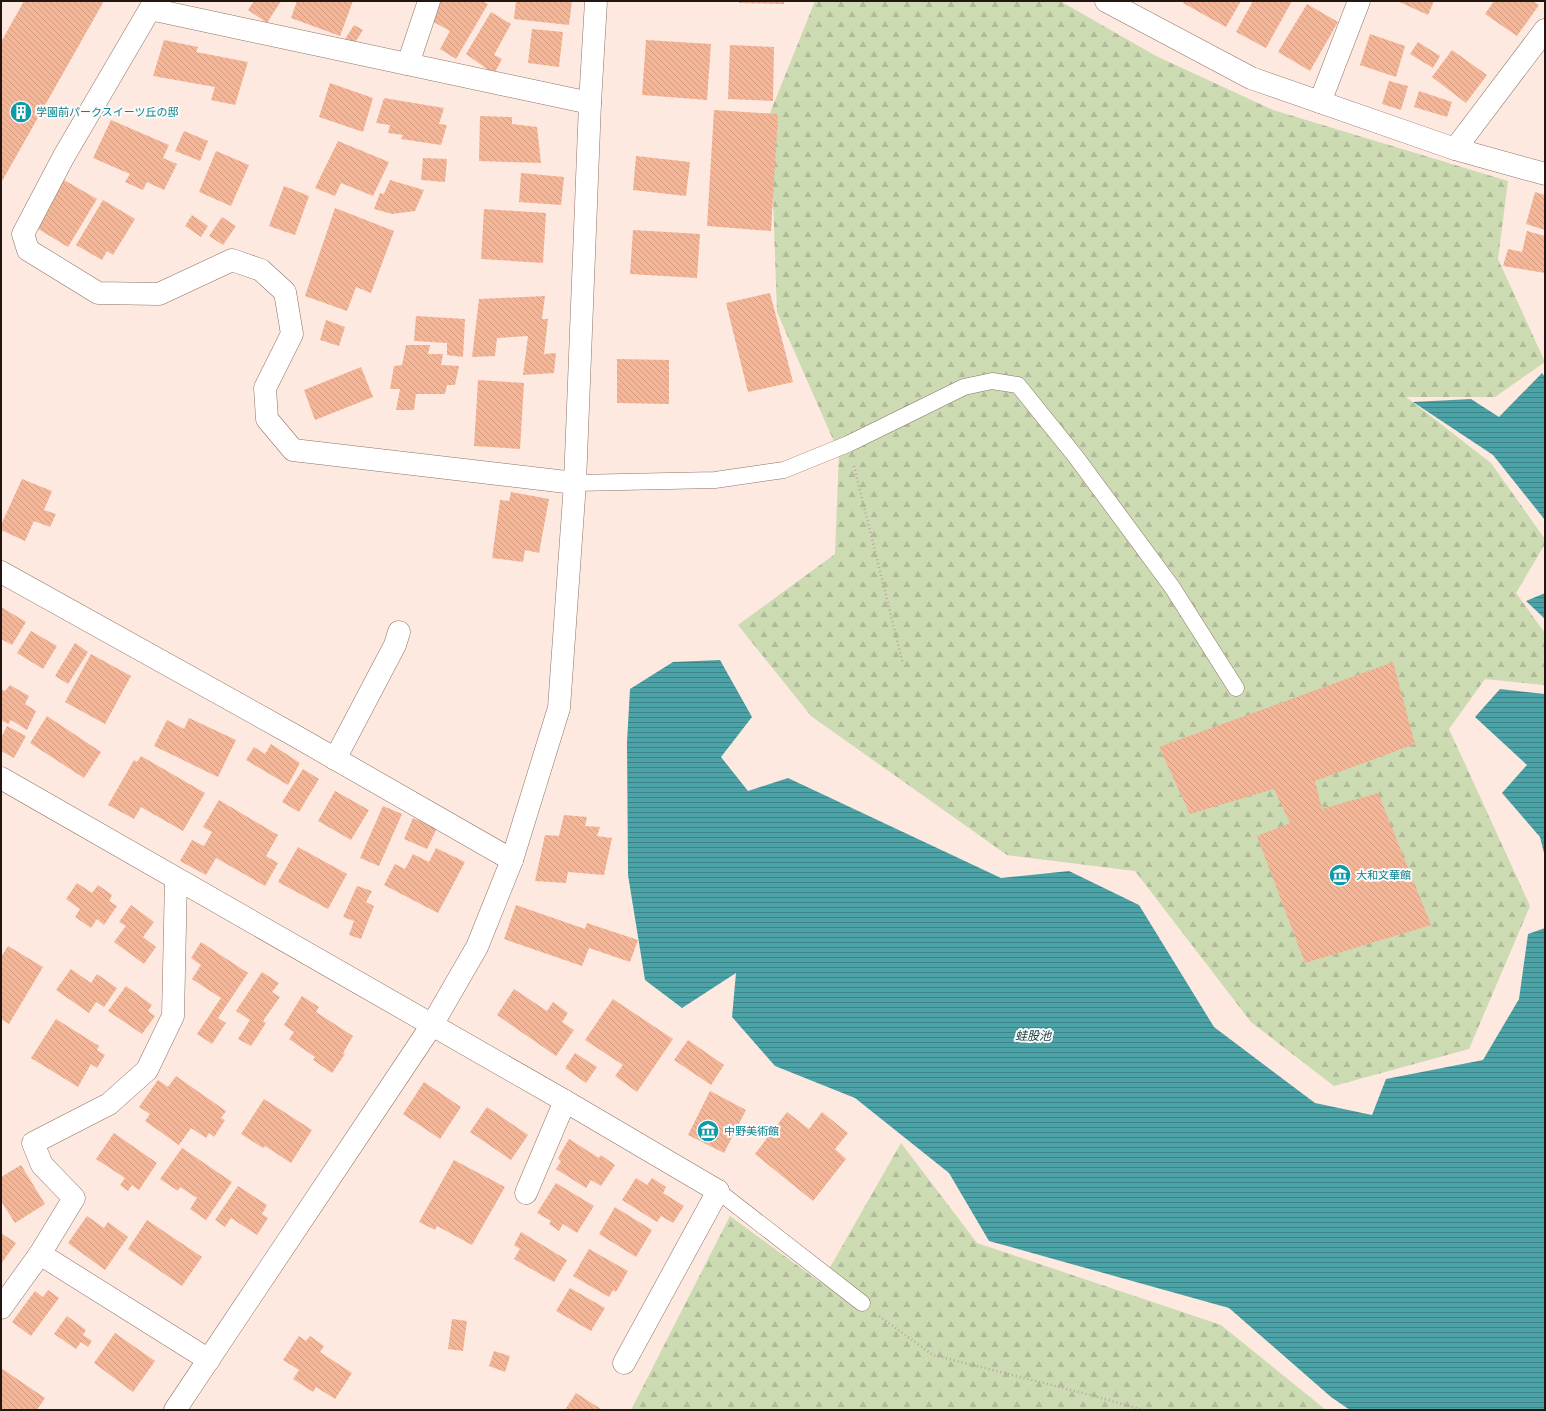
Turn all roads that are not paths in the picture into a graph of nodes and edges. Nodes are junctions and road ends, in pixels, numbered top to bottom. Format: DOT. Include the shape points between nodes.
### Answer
graph roads {
  1 [pos="429,1"];
  2 [pos="596,1"];
  3 [pos="1106,1"];
  4 [pos="1359,1"];
  5 [pos="1545,30"];
  6 [pos="408,64"];
  7 [pos="1320,102"];
  8 [pos="590,103"];
  9 [pos="1455,149"];
  10 [pos="1545,174"];
  11 [pos="575,483"];
  12 [pos="1,572"];
  13 [pos="399,632"];
  14 [pos="1236,688"];
  15 [pos="335,758"];
  16 [pos="1,778"];
  17 [pos="512,860"];
  18 [pos="176,879"];
  19 [pos="432,1025"];
  20 [pos="565,1101"];
  21 [pos="718,1191"];
  22 [pos="526,1193"];
  23 [pos="40,1254"];
  24 [pos="862,1303"];
  25 [pos="1,1308"];
  26 [pos="209,1360"];
  27 [pos="624,1363"];
  28 [pos="175,1410"];
  1 -- 6 [label="street"];
  2 -- 8 [label="street"];
  3 -- 7 [label="street" via="1251,78"];
  4 -- 7 [label="street"];
  5 -- 9 [label="street"];
  6 -- 8 [label="street"];
  6 -- 11 [label="street" via="150,9 64,156 23,234 28,250 98,293 159,294 232,260 261,270 285,292 292,334 265,388 267,419 294,450"];
  7 -- 9 [label="street"];
  8 -- 11 [label="street"];
  9 -- 10 [label="street"];
  11 -- 14 [label="lane" via="715,480 784,470 848,444 964,387 992,381 1018,385 1076,457 1172,587"];
  11 -- 17 [label="street" via="559,708"];
  12 -- 15 [label="street"];
  13 -- 15 [label="street" via="395,645"];
  15 -- 17 [label="street"];
  16 -- 18 [label="street"];
  17 -- 19 [label="street" via="477,947"];
  18 -- 19 [label="street"];
  18 -- 23 [label="street" via="173,1016 147,1070 109,1104 33,1144 42,1165 74,1198"];
  19 -- 20 [label="street"];
  19 -- 26 [label="street"];
  20 -- 21 [label="street"];
  20 -- 22 [label="street"];
  21 -- 24 [label="lane"];
  21 -- 27 [label="street"];
  23 -- 25 [label="street"];
  23 -- 26 [label="street"];
  26 -- 28 [label="street"];
}
